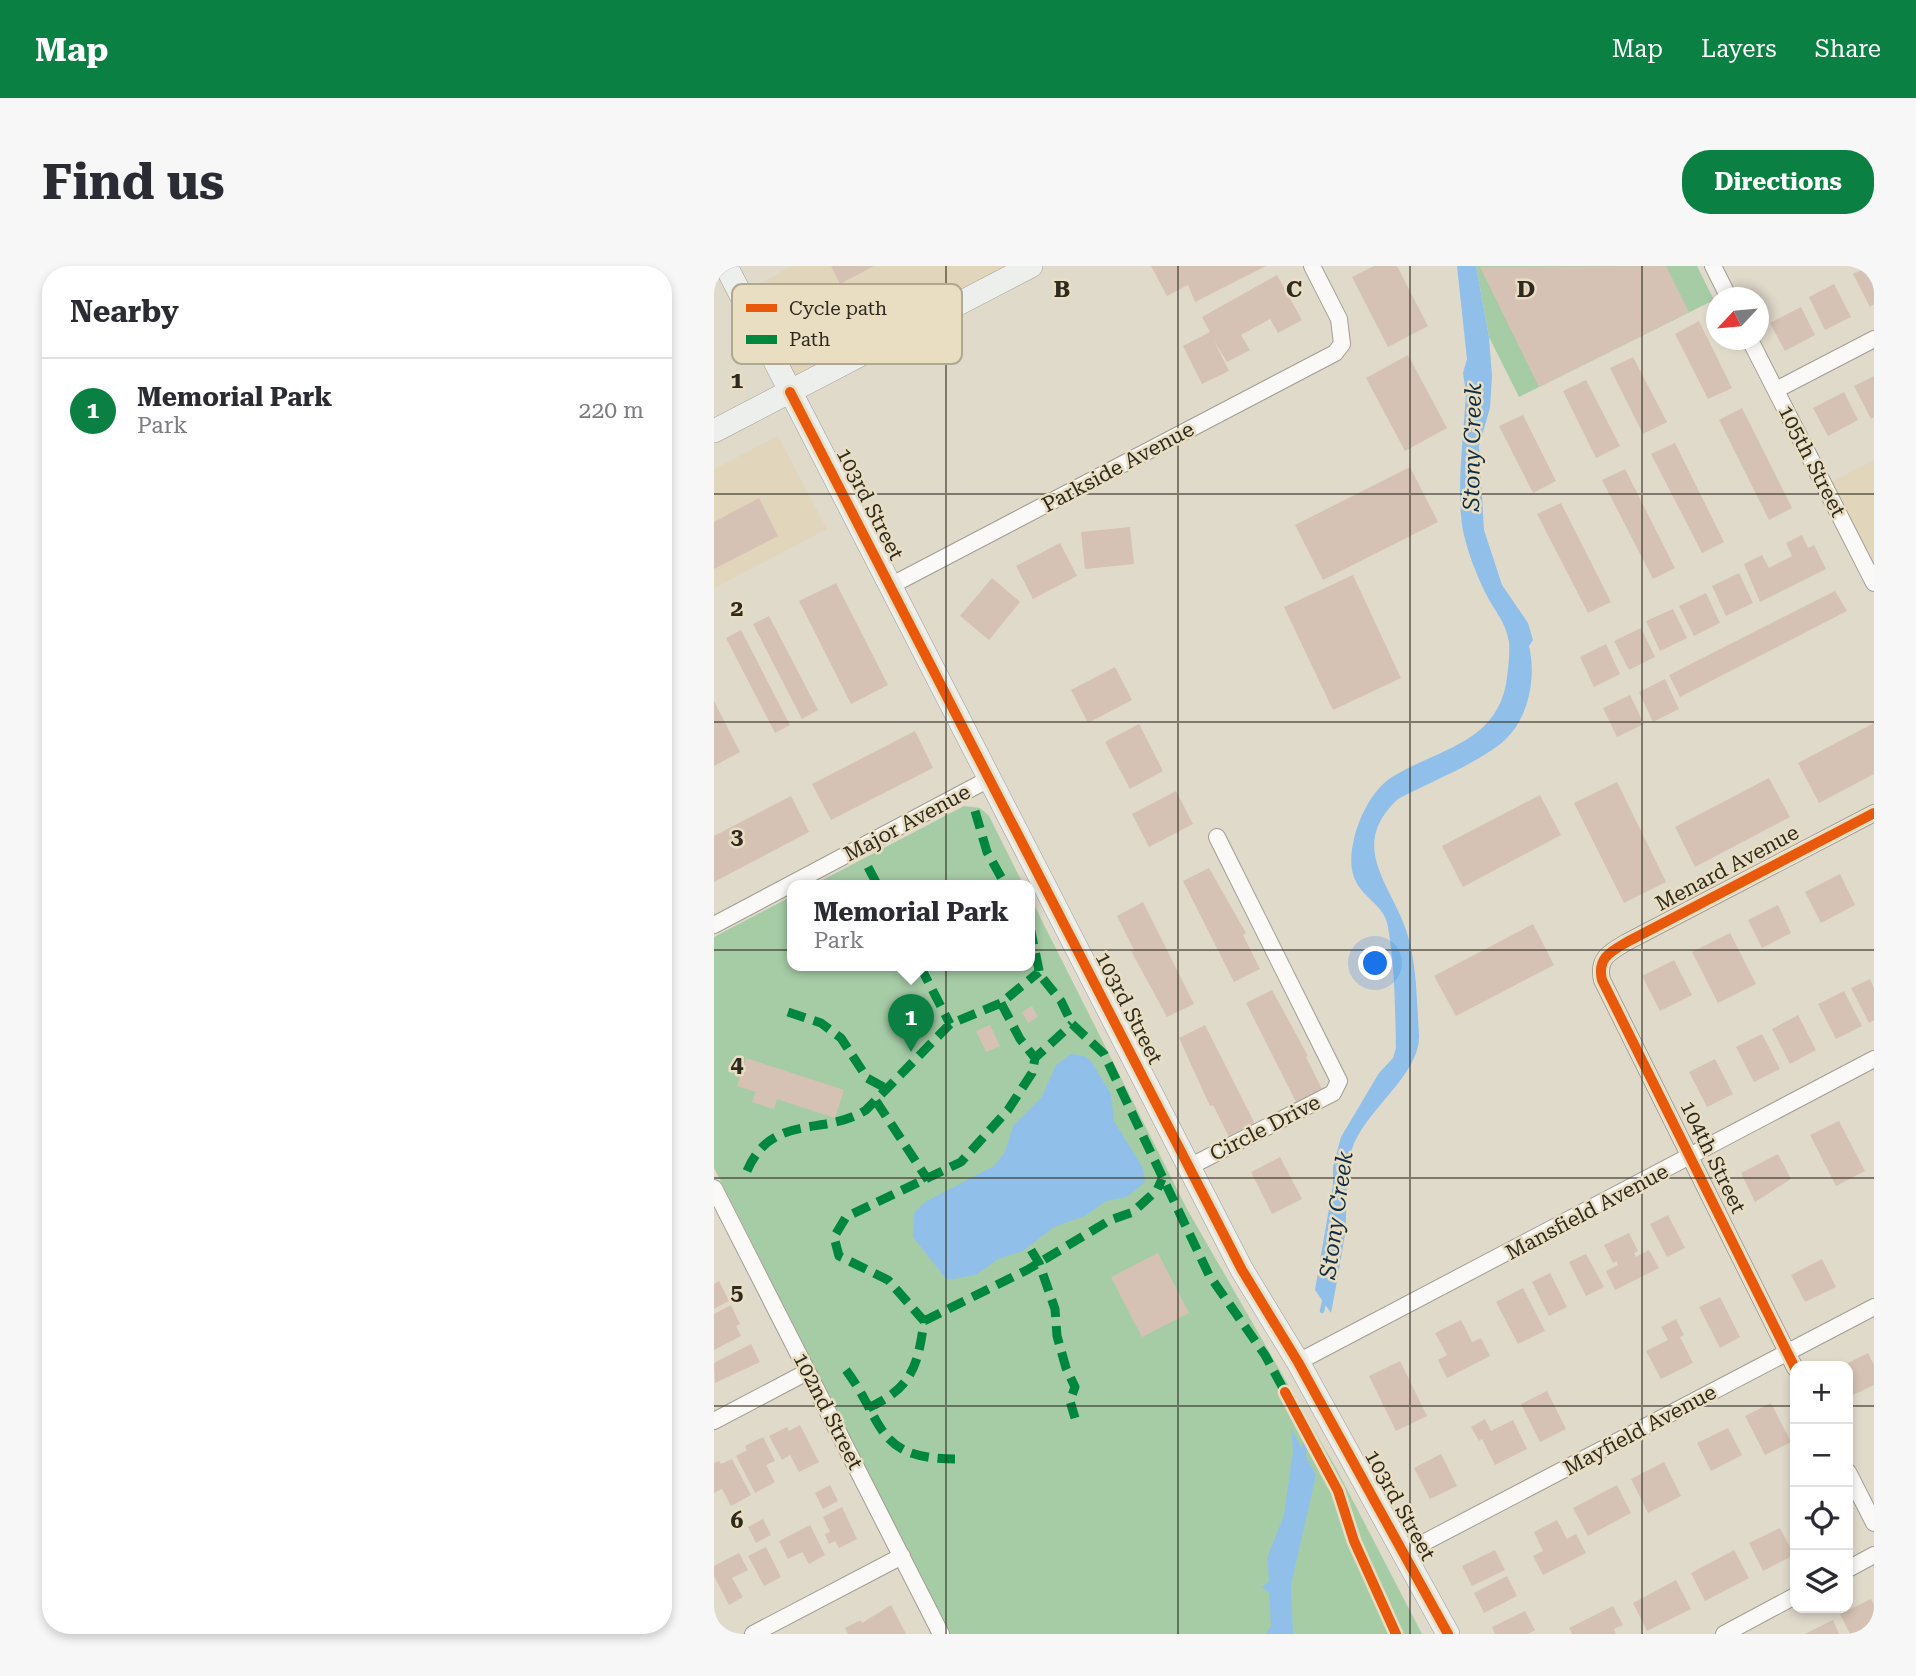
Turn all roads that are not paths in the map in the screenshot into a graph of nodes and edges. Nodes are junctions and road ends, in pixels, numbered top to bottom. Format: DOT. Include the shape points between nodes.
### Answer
graph roads {
  1 [pos="726,266"];
  2 [pos="1031,266"];
  3 [pos="1312,266"];
  4 [pos="1713,266"];
  5 [pos="735,284"];
  6 [pos="1724,287"];
  7 [pos="962,302"];
  8 [pos="1874,339"];
  9 [pos="1755,350"];
  10 [pos="776,364"];
  11 [pos="844,364"];
  12 [pos="1776,390"];
  13 [pos="790,392"];
  14 [pos="714,431"];
  15 [pos="1874,583"];
  16 [pos="890,586"];
  17 [pos="989,779"];
  18 [pos="1874,813"];
  19 [pos="1217,837"];
  20 [pos="799,880"];
  21 [pos="787,886"];
  22 [pos="714,925"];
  23 [pos="1602,962"];
  24 [pos="1874,1059"];
  25 [pos="1692,1157"];
  26 [pos="1189,1167"];
  27 [pos="714,1188"];
  28 [pos="1874,1307"];
  29 [pos="1788,1353"];
  30 [pos="1792,1361"];
  31 [pos="1298,1362"];
  32 [pos="807,1372"];
  33 [pos="714,1421"];
  34 [pos="1853,1482"];
  35 [pos="1874,1523"];
  36 [pos="1406,1552"];
  37 [pos="1874,1555"];
  38 [pos="902,1556"];
  39 [pos="1853,1566"];
  40 [pos="1790,1599"];
  41 [pos="753,1634"];
  42 [pos="941,1634"];
  43 [pos="1448,1634"];
  44 [pos="1724,1634"];
  1 -- 5 [label="street, 103rd Street"];
  2 -- 7 [label="street"];
  3 -- 16 [label="street, Parkside Avenue" via="1339,318 1342,344 1335,353"];
  4 -- 6 [label="street"];
  8 -- 12 [label="street"];
  9 -- 12 [label="street, 105th Street"];
  10 -- 13 [label="street, 103rd Street"];
  11 -- 13 [label="street"];
  12 -- 15 [label="street, 105th Street"];
  13 -- 14 [label="street"];
  13 -- 16 [label="street, 103rd Street"];
  16 -- 17 [label="street, 103rd Street"];
  17 -- 20 [label="street, Major Avenue"];
  17 -- 26 [label="street, 103rd Street"];
  18 -- 23 [label="street, Menard Avenue" via="1627,942"];
  19 -- 26 [label="street, Circle Drive" via="1339,1081 1333,1093"];
  21 -- 22 [label="street, Major Avenue"];
  23 -- 25 [label="street, 104th Street" via="1602,980"];
  24 -- 25 [label="street, Mansfield Avenue"];
  25 -- 29 [label="street, 104th Street"];
  25 -- 31 [label="street, Mansfield Avenue"];
  26 -- 31 [label="street, 103rd Street" via="1242,1270"];
  27 -- 32 [label="street, 102nd Street"];
  28 -- 29 [label="street, Mayfield Avenue"];
  29 -- 30 [label="street, 104th Street"];
  29 -- 36 [label="street, Mayfield Avenue"];
  31 -- 36 [label="street, 103rd Street"];
  32 -- 33 [label="street"];
  32 -- 38 [label="street, 102nd Street"];
  34 -- 35 [label="street"];
  36 -- 43 [label="street, 103rd Street"];
  37 -- 39 [label="street"];
  38 -- 41 [label="street"];
  38 -- 42 [label="street, 102nd Street"];
  40 -- 44 [label="street"];
}
